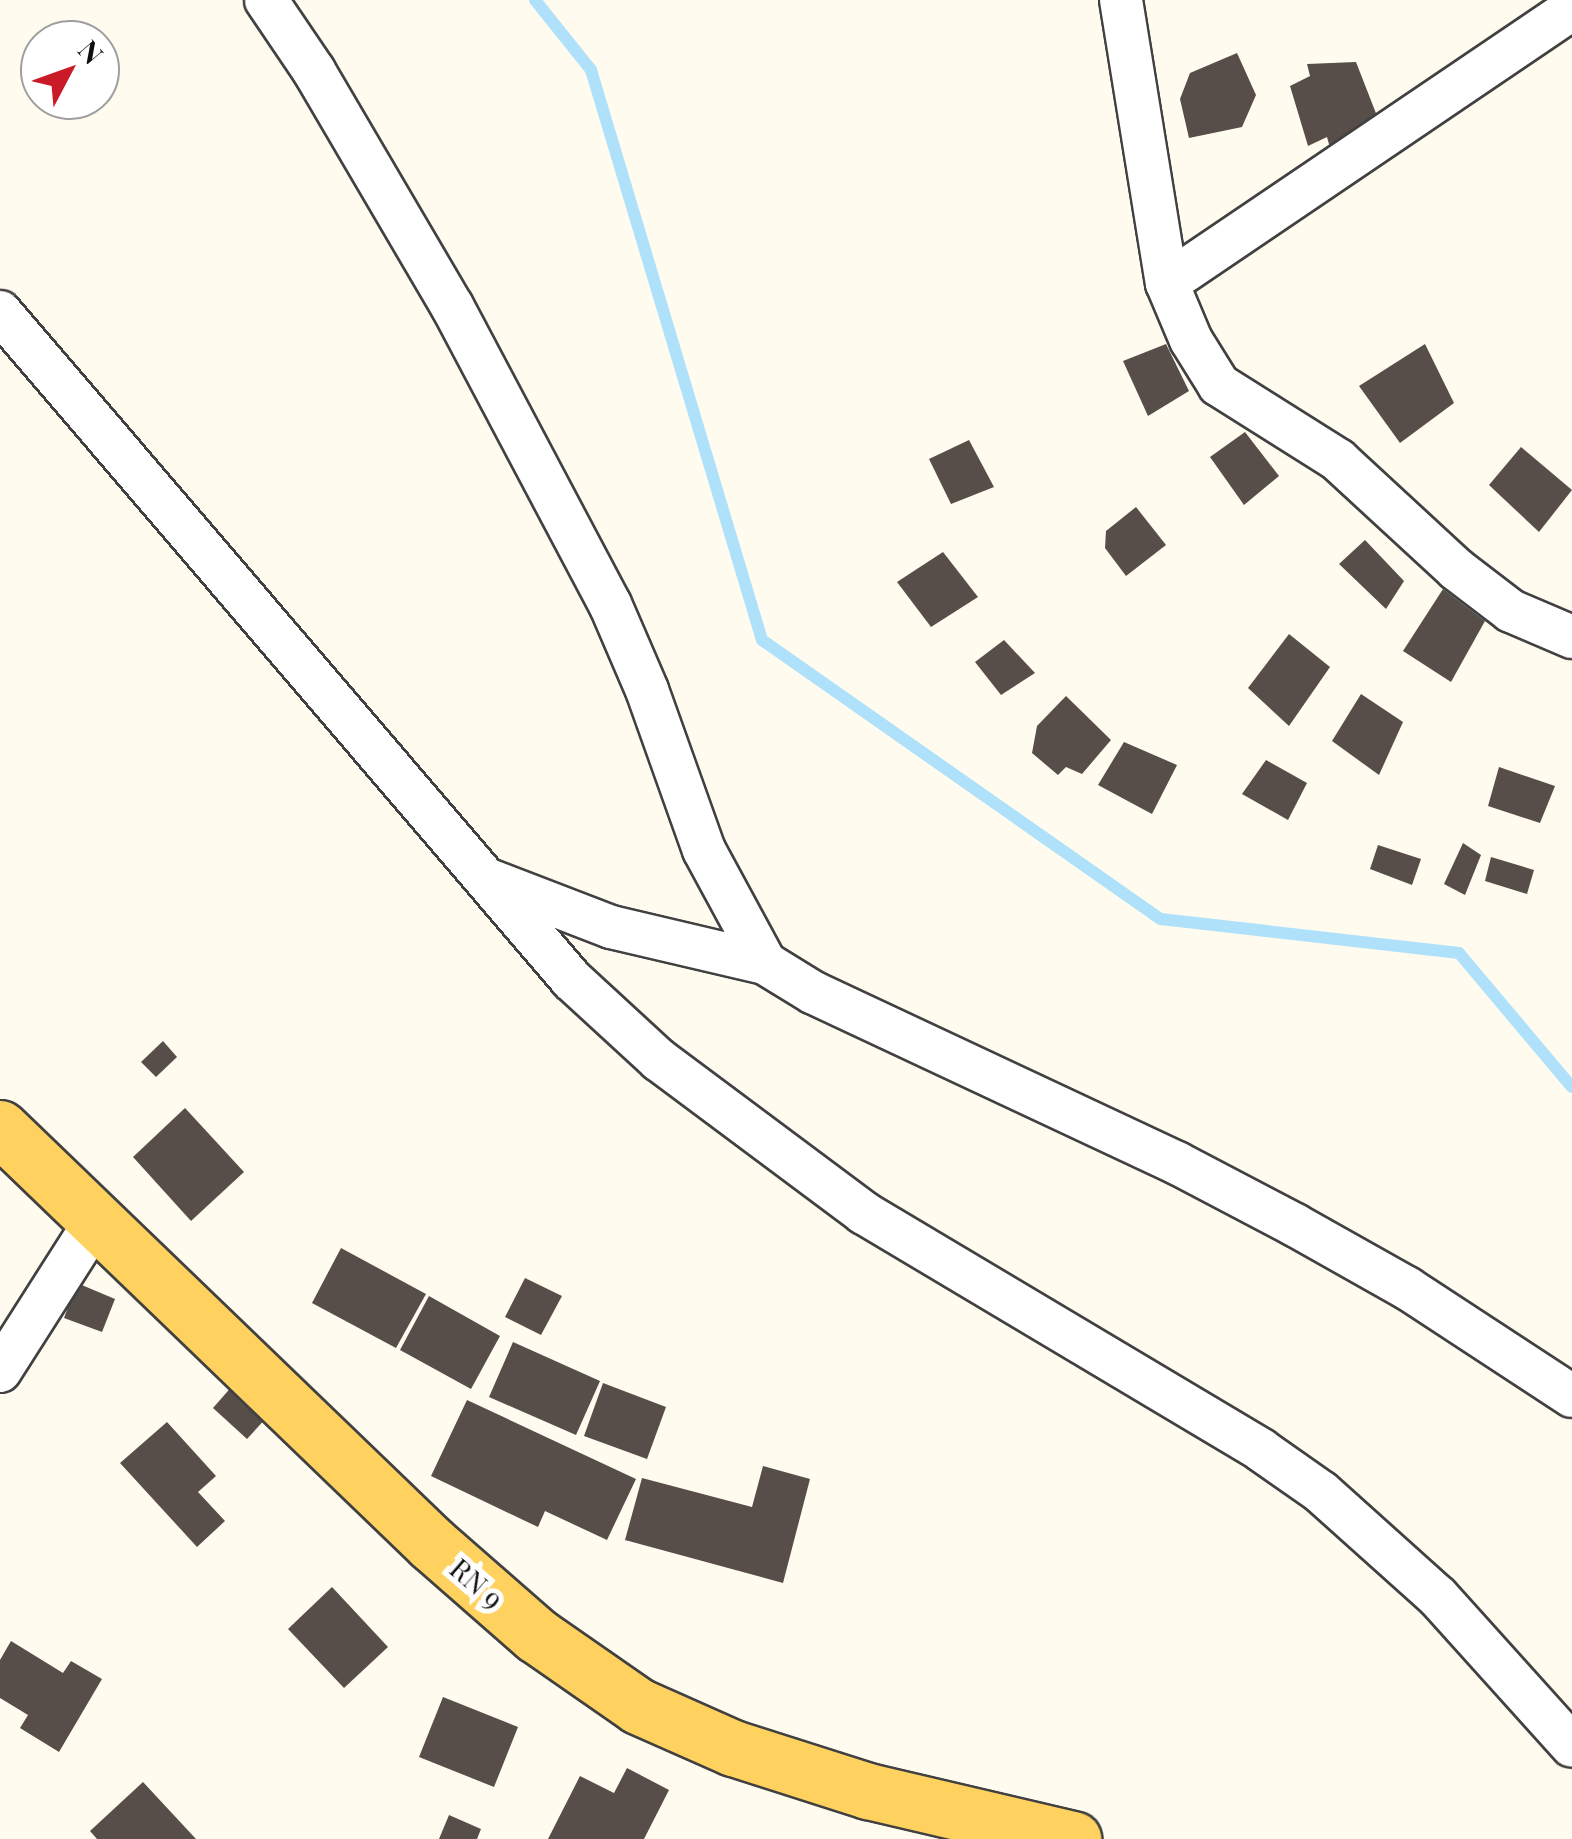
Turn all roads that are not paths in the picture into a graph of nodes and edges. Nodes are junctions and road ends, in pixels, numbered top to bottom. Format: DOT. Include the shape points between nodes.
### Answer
graph roads {
  1 [pos="266,0"];
  2 [pos="1122,0"];
  3 [pos="1572,9"];
  4 [pos="1167,283"];
  5 [pos="0,312"];
  6 [pos="1572,637"];
  7 [pos="484,878"];
  8 [pos="766,963"];
  9 [pos="0,1128"];
  10 [pos="95,1222"];
  11 [pos="0,1371"];
  12 [pos="1572,1396"];
  13 [pos="1572,1746"];
  14 [pos="1014,1833"];
  15 [pos="1074,1839"];
  1 -- 8 [label="street" via="452,306 610,604 704,850"];
  2 -- 4 [label="street"];
  3 -- 4 [label="street"];
  4 -- 6 [label="street" via="1190,340 1218,384 1338,460 1511,611"];
  5 -- 7 [label="street"];
  7 -- 8 [label="street" via="611,926"];
  7 -- 13 [label="street" via="572,980 659,1060 761,1139 864,1212 1321,1492 1438,1596"];
  8 -- 12 [label="street" via="1295,1225"];
  9 -- 10 [label="main road, RN 9 / RN 9"];
  10 -- 11 [label="street"];
  10 -- 14 [label="main road, RN 9 / RN 9" via="432,1544 536,1635 638,1706 733,1748"];
  14 -- 15 [label="main road, RN 9 / RN 9"];
}
